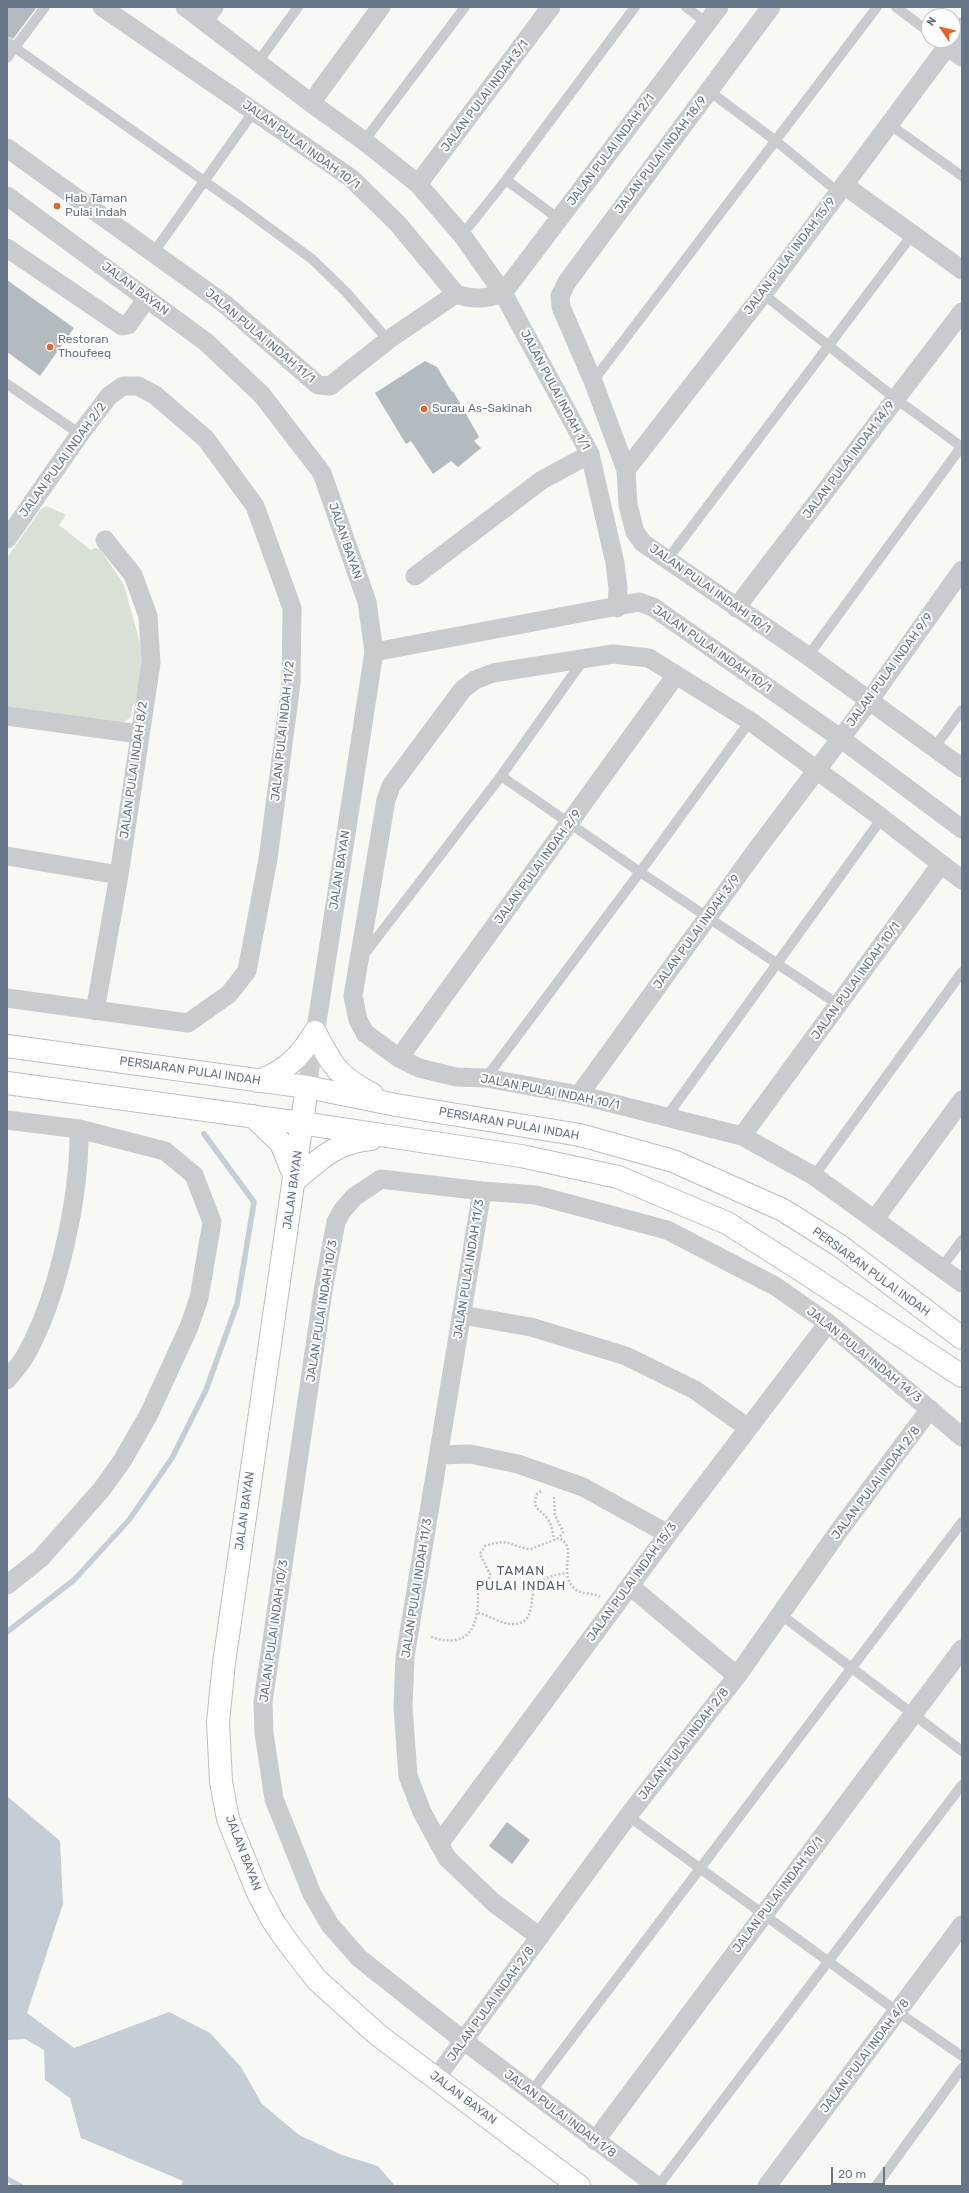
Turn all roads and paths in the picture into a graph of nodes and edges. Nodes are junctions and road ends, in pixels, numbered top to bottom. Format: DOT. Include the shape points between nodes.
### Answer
graph roads {
  1 [pos="44,7"];
  2 [pos="102,7"];
  3 [pos="184,7"];
  4 [pos="298,7"];
  5 [pos="381,7"];
  6 [pos="465,7"];
  7 [pos="551,7"];
  8 [pos="635,7"];
  9 [pos="686,7"];
  10 [pos="719,7"];
  11 [pos="771,7"];
  12 [pos="877,7"];
  13 [pos="896,7"];
  14 [pos="209,14"];
  15 [pos="707,23"];
  16 [pos="921,26"];
  17 [pos="11,44"];
  18 [pos="948,48"];
  19 [pos="7,58"];
  20 [pos="258,62"];
  21 [pos="709,91"];
  22 [pos="311,103"];
  23 [pos="254,111"];
  24 [pos="889,124"];
  25 [pos="364,141"];
  26 [pos="776,141"];
  27 [pos="7,148"];
  28 [pos="962,176"];
  29 [pos="506,180"];
  30 [pos="204,182"];
  31 [pos="418,184"];
  32 [pos="841,189"];
  33 [pos="7,196"];
  34 [pos="559,219"];
  35 [pos="462,235"];
  36 [pos="912,235"];
  37 [pos="7,248"];
  38 [pos="154,252"];
  39 [pos="962,270"];
  40 [pos="503,293"];
  41 [pos="456,294"];
  42 [pos="763,294"];
  43 [pos="147,298"];
  44 [pos="561,307"];
  45 [pos="962,312"];
  46 [pos="388,340"];
  47 [pos="827,346"];
  48 [pos="593,381"];
  49 [pos="8,386"];
  50 [pos="123,386"];
  51 [pos="896,399"];
  52 [pos="80,434"];
  53 [pos="962,447"];
  54 [pos="590,454"];
  55 [pos="626,470"];
  56 [pos="7,539"];
  57 [pos="105,540"];
  58 [pos="667,560"];
  59 [pos="962,570"];
  60 [pos="416,576"];
  61 [pos="617,608"];
  62 [pos="736,608"];
  63 [pos="374,652"];
  64 [pos="808,656"];
  65 [pos="584,659"];
  66 [pos="676,675"];
  67 [pos="869,700"];
  68 [pos="962,710"];
  69 [pos="7,716"];
  70 [pos="750,721"];
  71 [pos="139,734"];
  72 [pos="840,738"];
  73 [pos="934,748"];
  74 [pos="962,768"];
  75 [pos="816,769"];
  76 [pos="501,776"];
  77 [pos="882,818"];
  78 [pos="570,822"];
  79 [pos="962,829"];
  80 [pos="7,856"];
  81 [pos="942,864"];
  82 [pos="640,872"];
  83 [pos="119,875"];
  84 [pos="962,880"];
  85 [pos="708,917"];
  86 [pos="358,962"];
  87 [pos="777,964"];
  88 [pos="962,972"];
  89 [pos="7,998"];
  90 [pos="839,1005"];
  91 [pos="95,1012"];
  92 [pos="315,1032"];
  93 [pos="7,1046"];
  94 [pos="399,1058"];
  95 [pos="486,1078"];
  96 [pos="258,1081"];
  97 [pos="7,1083"];
  98 [pos="307,1087"];
  99 [pos="579,1095"];
  100 [pos="962,1100"];
  101 [pos="396,1105"];
  102 [pos="253,1116"];
  103 [pos="667,1116"];
  104 [pos="7,1120"];
  105 [pos="301,1123"];
  106 [pos="79,1129"];
  107 [pos="742,1136"];
  108 [pos="394,1137"];
  109 [pos="814,1176"];
  110 [pos="295,1180"];
  111 [pos="482,1191"];
  112 [pos="875,1219"];
  113 [pos="336,1222"];
  114 [pos="962,1240"];
  115 [pos="942,1267"];
  116 [pos="962,1283"];
  117 [pos="462,1315"];
  118 [pos="828,1323"];
  119 [pos="962,1338"];
  120 [pos="962,1376"];
  121 [pos="7,1380"];
  122 [pos="930,1409"];
  123 [pos="748,1428"];
  124 [pos="962,1437"];
  125 [pos="439,1455"];
  126 [pos="545,1491"];
  127 [pos="554,1495"];
  128 [pos="962,1522"];
  129 [pos="668,1534"];
  130 [pos="559,1538"];
  131 [pos="554,1540"];
  132 [pos="566,1573"];
  133 [pos="7,1585"];
  134 [pos="630,1586"];
  135 [pos="605,1600"];
  136 [pos="478,1613"];
  137 [pos="780,1614"];
  138 [pos="432,1637"];
  139 [pos="962,1650"];
  140 [pos="851,1667"];
  141 [pos="737,1676"];
  142 [pos="914,1714"];
  143 [pos="962,1751"];
  144 [pos="962,1785"];
  145 [pos="628,1816"];
  146 [pos="439,1844"];
  147 [pos="699,1868"];
  148 [pos="764,1914"];
  149 [pos="962,1925"];
  150 [pos="540,1937"];
  151 [pos="828,1962"];
  152 [pos="898,2012"];
  153 [pos="464,2041"];
  154 [pos="962,2056"];
  155 [pos="962,2068"];
  156 [pos="436,2078"];
  157 [pos="531,2092"];
  158 [pos="595,2141"];
  159 [pos="579,2186"];
  160 [pos="657,2186"];
  161 [pos="767,2186"];
  162 [pos="876,2186"];
  1 -- 17 [label="lane"];
  2 -- 23 [label="street, JALAN PULAI INDAH 10/1"];
  3 -- 14 [label="street"];
  4 -- 20 [label="lane"];
  5 -- 22 [label="street"];
  6 -- 25 [label="lane"];
  7 -- 31 [label="street, JALAN PULAI INDAH 3/1"];
  8 -- 29 [label="lane"];
  9 -- 15 [label="lane"];
  10 -- 15 [label="street, JALAN PULAI INDAH 2/1"];
  11 -- 21 [label="street, JALAN PULAI INDAH 18/9"];
  12 -- 26 [label="lane"];
  13 -- 16 [label="lane"];
  14 -- 20 [label="street"];
  15 -- 34 [label="street, JALAN PULAI INDAH 2/1"];
  17 -- 19 [label="lane"];
  17 -- 30 [label="lane"];
  18 -- 24 [label="street, JALAN PULAI INDAH 15/9"];
  20 -- 22 [label="street"];
  21 -- 26 [label="lane"];
  21 -- 44 [label="street, JALAN PULAI INDAH 18/9" via="567,282 560,296"];
  22 -- 25 [label="street"];
  23 -- 30 [label="lane"];
  23 -- 41 [label="street, JALAN PULAI INDAH 10/1" via="351,178 398,224"];
  24 -- 28 [label="lane"];
  24 -- 32 [label="street, JALAN PULAI INDAH 15/9"];
  25 -- 31 [label="street"];
  26 -- 32 [label="lane"];
  26 -- 48 [label="lane"];
  27 -- 38 [label="street, JALAN PULAI INDAH 11/1"];
  29 -- 34 [label="lane"];
  29 -- 35 [label="lane"];
  30 -- 38 [label="lane"];
  30 -- 46 [label="lane" via="312,259 346,292"];
  31 -- 35 [label="street"];
  32 -- 36 [label="street"];
  32 -- 42 [label="street, JALAN PULAI INDAH 15/9"];
  33 -- 43 [label="street, JALAN BAYAN"];
  34 -- 40 [label="street, JALAN PULAI INDAH 2/1"];
  35 -- 40 [label="street"];
  36 -- 39 [label="street"];
  36 -- 47 [label="lane"];
  37 -- 43 [label="street" via="122,326 128,325"];
  38 -- 46 [label="street, JALAN PULAI INDAH 11/1" via="226,305 318,386 330,386"];
  40 -- 41 [label="street" via="480,299"];
  40 -- 54 [label="street, JALAN PULAI INDAH 1/1"];
  41 -- 46 [label="street, JALAN PULAI INDAH 11/1"];
  42 -- 47 [label="lane"];
  42 -- 55 [label="street, JALAN PULAI INDAH 15/9"];
  43 -- 63 [label="street, JALAN BAYAN" via="206,342 262,395 322,473 367,602"];
  44 -- 48 [label="street, JALAN PULAI INDAHI 10/1"];
  45 -- 51 [label="street, JALAN PULAI INDAH 14/9"];
  47 -- 51 [label="lane"];
  47 -- 58 [label="lane"];
  48 -- 55 [label="street, JALAN PULAI INDAHI 10/1"];
  49 -- 52 [label="lane"];
  50 -- 52 [label="street, JALAN PULAI INDAH 2/2" via="109,396"];
  50 -- 91 [label="street, JALAN PULAI INDAH 11/2" via="138,386 155,395 206,438 255,506 292,608 291,683 268,859 247,971 229,994 188,1023"];
  51 -- 53 [label="lane"];
  51 -- 62 [label="street, JALAN PULAI INDAH 14/9"];
  52 -- 56 [label="street, JALAN PULAI INDAH 2/2"];
  53 -- 64 [label="lane"];
  54 -- 60 [label="street" via="542,480"];
  54 -- 61 [label="street, JALAN PULAI INDAH 1/1" via="615,563"];
  55 -- 58 [label="street, JALAN PULAI INDAHI 10/1" via="628,505 635,532 643,543"];
  57 -- 71 [label="street, JALAN PULAI INDAH 8/2" via="133,575 148,616 151,663"];
  58 -- 62 [label="street, JALAN PULAI INDAHI 10/1"];
  59 -- 67 [label="street, JALAN PULAI INDAH 9/9"];
  61 -- 63 [label="street, JALAN PULAI INDAH 10/1"];
  61 -- 72 [label="street, JALAN PULAI INDAH 10/1" via="639,602 653,607"];
  62 -- 64 [label="street, JALAN PULAI INDAHI 10/1"];
  63 -- 92 [label="street, JALAN BAYAN"];
  64 -- 67 [label="street, JALAN PULAI INDAHI 10/1"];
  65 -- 66 [label="street" via="613,654 649,658"];
  65 -- 76 [label="lane"];
  65 -- 86 [label="street" via="493,673 469,684 454,701 391,786 386,800"];
  66 -- 70 [label="street"];
  66 -- 78 [label="street, JALAN PULAI INDAH 2/9"];
  67 -- 72 [label="street, JALAN PULAI INDAH 9/9"];
  67 -- 73 [label="street, JALAN PULAI INDAHI 10/1"];
  68 -- 73 [label="lane"];
  69 -- 71 [label="street"];
  70 -- 75 [label="street"];
  70 -- 82 [label="lane"];
  71 -- 83 [label="street, JALAN PULAI INDAH 8/2"];
  72 -- 75 [label="street, JALAN PULAI INDAH 9/9"];
  72 -- 79 [label="street, JALAN PULAI INDAH 10/1"];
  73 -- 74 [label="street, JALAN PULAI INDAHI 10/1"];
  75 -- 77 [label="street"];
  75 -- 85 [label="street, JALAN PULAI INDAH 3/9"];
  76 -- 78 [label="lane"];
  76 -- 86 [label="lane"];
  77 -- 81 [label="street"];
  77 -- 87 [label="lane"];
  78 -- 82 [label="lane"];
  78 -- 94 [label="street, JALAN PULAI INDAH 2/9"];
  80 -- 83 [label="street"];
  81 -- 84 [label="street"];
  81 -- 90 [label="street, JALAN PULAI INDAH 10/1"];
  82 -- 85 [label="lane"];
  82 -- 95 [label="lane"];
  83 -- 91 [label="street, JALAN PULAI INDAH 8/2"];
  85 -- 87 [label="lane"];
  85 -- 99 [label="street, JALAN PULAI INDAH 3/9"];
  86 -- 94 [label="street, JALAN PULAI INDAH 10/1" via="353,996 358,1020 365,1033"];
  87 -- 90 [label="lane"];
  87 -- 103 [label="lane"];
  88 -- 109 [label="lane"];
  89 -- 91 [label="street, JALAN PULAI INDAH 11/2"];
  90 -- 107 [label="street, JALAN PULAI INDAH 10/1"];
  92 -- 96 [label="main road" via="293,1062"];
  92 -- 98 [label="street, JALAN BAYAN"];
  92 -- 101 [label="main road" via="330,1061 341,1075 354,1085"];
  93 -- 96 [label="main road, PERSIARAN PULAI INDAH"];
  94 -- 95 [label="street, JALAN PULAI INDAH 10/1" via="418,1068 456,1077"];
  95 -- 99 [label="street, JALAN PULAI INDAH 10/1"];
  96 -- 98 [label="main road, PERSIARAN PULAI INDAH"];
  97 -- 102 [label="main road"];
  98 -- 101 [label="main road, PERSIARAN PULAI INDAH"];
  98 -- 105 [label="main road, JALAN BAYAN"];
  99 -- 103 [label="street, JALAN PULAI INDAH 10/1"];
  100 -- 112 [label="street"];
  101 -- 119 [label="main road, PERSIARAN PULAI INDAH" via="580,1135 673,1161 783,1210 840,1246"];
  102 -- 105 [label="main road"];
  102 -- 110 [label="main road" via="281,1143"];
  103 -- 107 [label="street, JALAN PULAI INDAH 10/1"];
  104 -- 106 [label="street"];
  105 -- 108 [label="main road"];
  105 -- 110 [label="main road, JALAN BAYAN"];
  106 -- 121 [label="street" via="80,1161 65,1242 50,1299 24,1358"];
  106 -- 133 [label="street" via="164,1151 194,1175 212,1222 199,1298 189,1327 149,1414 122,1461 102,1489 41,1558"];
  107 -- 109 [label="street, JALAN PULAI INDAH 10/1"];
  108 -- 110 [label="main road" via="354,1140 335,1147"];
  108 -- 120 [label="main road" via="521,1156 618,1177 727,1223"];
  109 -- 112 [label="street, JALAN PULAI INDAH 10/1"];
  110 -- 156 [label="main road, JALAN BAYAN" via="246,1499 224,1663 218,1722 221,1782 228,1818 242,1856 270,1916 289,1944 317,1980 335,1998 378,2035"];
  111 -- 113 [label="street, JALAN PULAI INDAH 14/3" via="381,1180 354,1197"];
  111 -- 117 [label="street, JALAN PULAI INDAH 11/3"];
  111 -- 118 [label="street, JALAN PULAI INDAH 14/3" via="536,1195 667,1230 775,1286"];
  112 -- 115 [label="street, JALAN PULAI INDAH 10/1"];
  113 -- 153 [label="street, JALAN PULAI INDAH 10/3" via="322,1299 263,1702 264,1733 274,1799 312,1894 330,1925 358,1958"];
  114 -- 115 [label="lane"];
  115 -- 116 [label="street, JALAN PULAI INDAH 10/1"];
  117 -- 123 [label="street" via="531,1326 626,1356 695,1390"];
  117 -- 125 [label="street, JALAN PULAI INDAH 11/3"];
  118 -- 122 [label="street, JALAN PULAI INDAH 14/3"];
  118 -- 123 [label="street, JALAN PULAI INDAH 15/3"];
  122 -- 124 [label="street"];
  122 -- 137 [label="street, JALAN PULAI INDAH 2/8"];
  123 -- 129 [label="street, JALAN PULAI INDAH 15/3"];
  125 -- 129 [label="street" via="470,1454 518,1464 583,1487"];
  125 -- 146 [label="street, JALAN PULAI INDAH 11/3" via="405,1657 403,1707 408,1776 422,1812"];
  126 -- 131 [label="path" via="536,1494 535,1503 538,1510 548,1519"];
  127 -- 130 [label="path" via="555,1515 563,1532"];
  128 -- 140 [label="lane"];
  129 -- 134 [label="street, JALAN PULAI INDAH 15/3"];
  130 -- 131 [label="path"];
  130 -- 132 [label="path" via="564,1540 569,1554"];
  131 -- 136 [label="path" via="531,1549 510,1542 497,1542 485,1546 480,1554 490,1574 478,1591"];
  132 -- 135 [label="path" via="569,1582 577,1591 596,1594"];
  132 -- 136 [label="path" via="538,1584 534,1590 530,1613 521,1622 509,1624"];
  134 -- 141 [label="street"];
  134 -- 146 [label="street, JALAN PULAI INDAH 15/3"];
  136 -- 138 [label="path" via="474,1627 466,1636 446,1640"];
  137 -- 140 [label="lane"];
  137 -- 141 [label="street, JALAN PULAI INDAH 2/8"];
  139 -- 142 [label="street, JALAN PULAI INDAH 10/1"];
  140 -- 142 [label="lane"];
  140 -- 147 [label="lane"];
  141 -- 145 [label="street, JALAN PULAI INDAH 2/8"];
  142 -- 143 [label="lane"];
  142 -- 148 [label="street, JALAN PULAI INDAH 10/1"];
  144 -- 151 [label="lane"];
  145 -- 147 [label="lane"];
  145 -- 150 [label="street, JALAN PULAI INDAH 2/8"];
  146 -- 150 [label="street, JALAN PULAI INDAH 11/3" via="447,1858 467,1879"];
  147 -- 148 [label="lane"];
  147 -- 157 [label="lane"];
  148 -- 151 [label="lane"];
  148 -- 158 [label="street, JALAN PULAI INDAH 10/1"];
  149 -- 152 [label="street, JALAN PULAI INDAH 4/8"];
  150 -- 153 [label="street, JALAN PULAI INDAH 2/8"];
  151 -- 152 [label="lane"];
  151 -- 160 [label="lane"];
  152 -- 154 [label="lane"];
  152 -- 161 [label="street, JALAN PULAI INDAH 4/8"];
  153 -- 156 [label="street, JALAN PULAI INDAH 2/8"];
  153 -- 157 [label="street, JALAN PULAI INDAH 1/8"];
  155 -- 162 [label="lane"];
  156 -- 159 [label="main road, JALAN BAYAN"];
  157 -- 158 [label="street, JALAN PULAI INDAH 1/8"];
  158 -- 160 [label="street, JALAN PULAI INDAH 1/8"];
}
